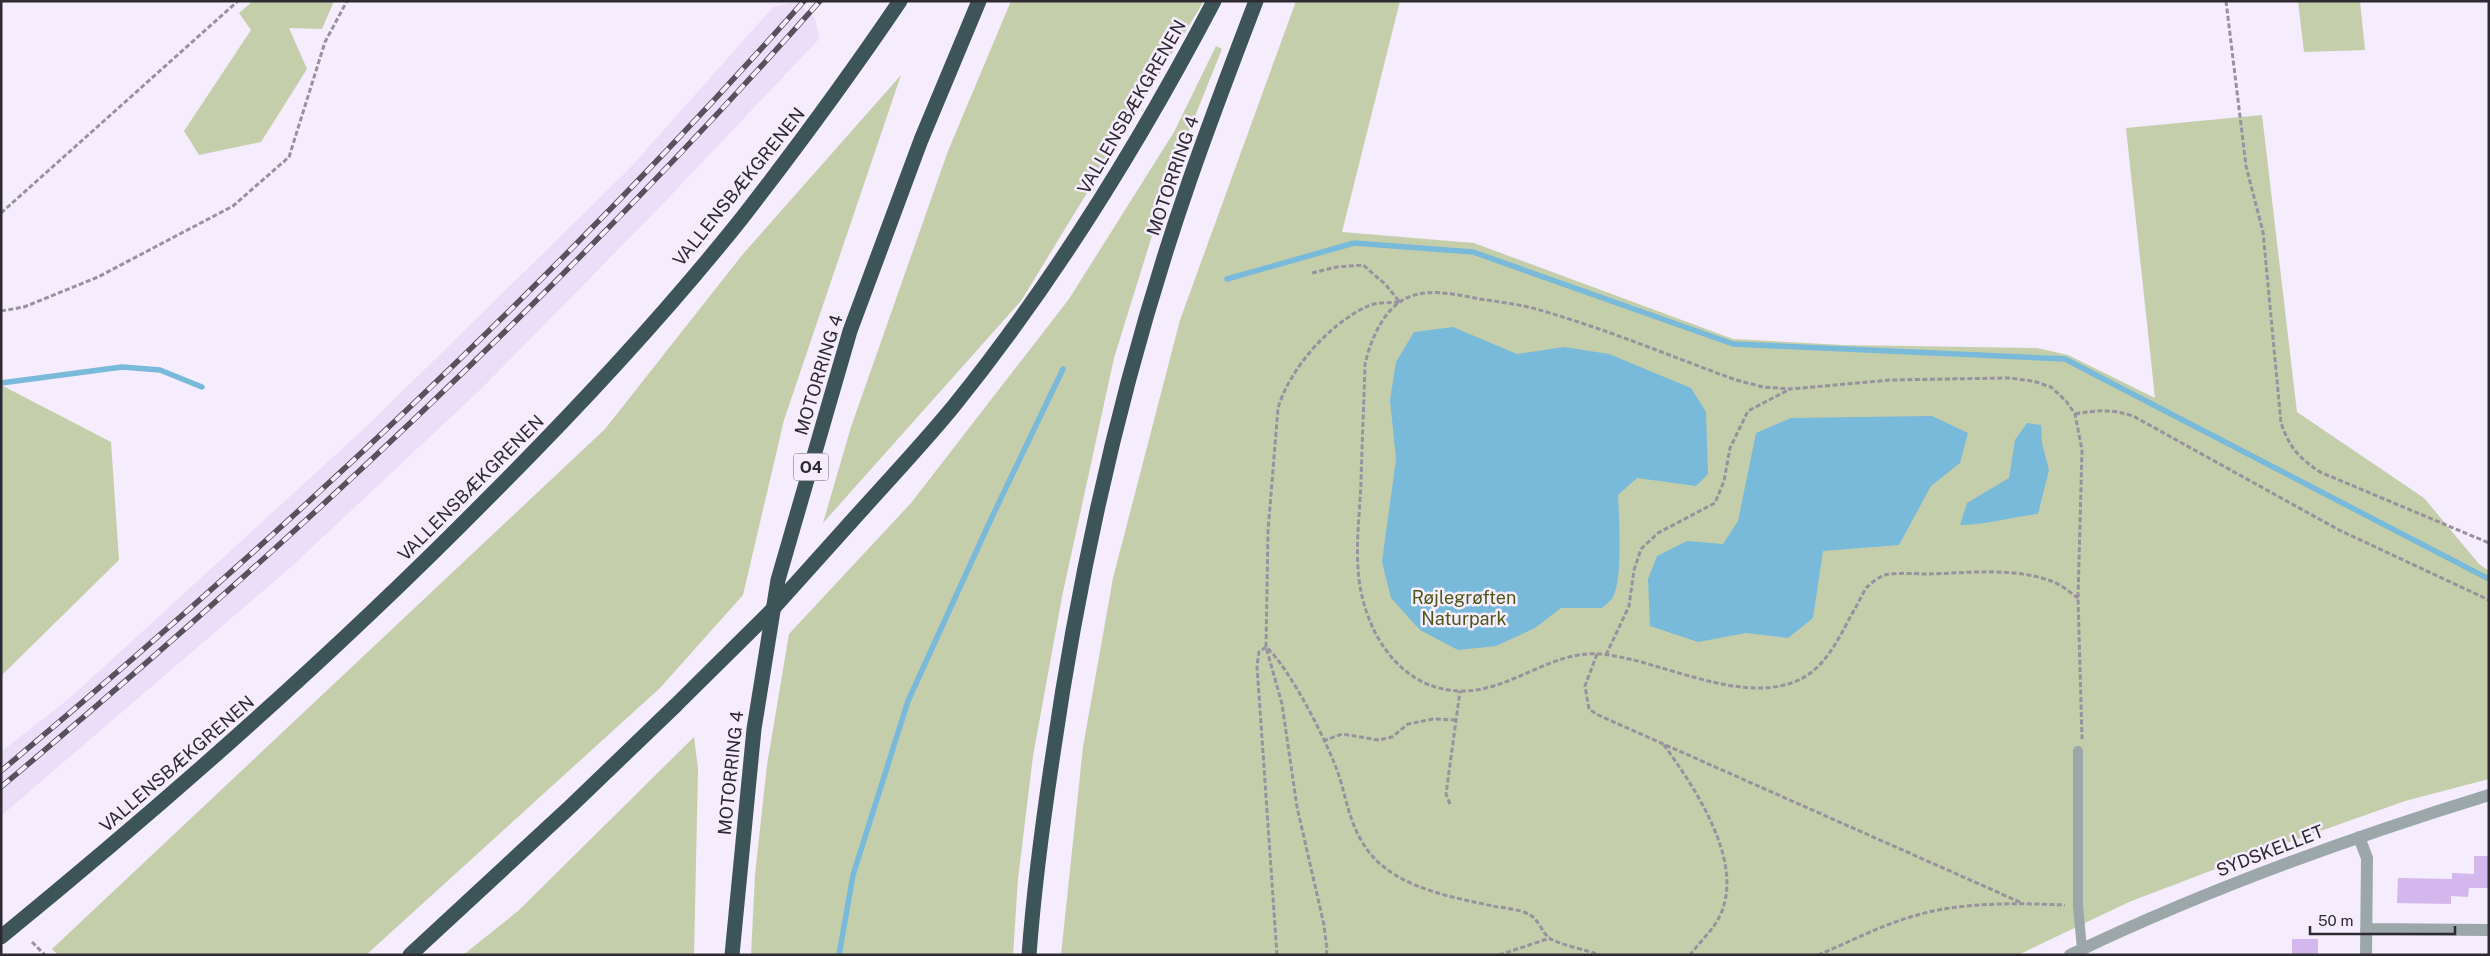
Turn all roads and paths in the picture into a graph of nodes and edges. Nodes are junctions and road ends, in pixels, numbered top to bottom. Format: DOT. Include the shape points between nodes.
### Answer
graph roads {
  1 [pos="238,1"];
  2 [pos="347,1"];
  3 [pos="900,1"];
  4 [pos="979,1"];
  5 [pos="1214,1"];
  6 [pos="1256,1"];
  7 [pos="2226,1"];
  8 [pos="1,213"];
  9 [pos="1312,273"];
  10 [pos="1399,302"];
  11 [pos="1,311"];
  12 [pos="1791,389"];
  13 [pos="2075,414"];
  14 [pos="2489,543"];
  15 [pos="2078,598"];
  16 [pos="2489,600"];
  17 [pos="1266,647"];
  18 [pos="1597,654"];
  19 [pos="1606,655"];
  20 [pos="1460,691"];
  21 [pos="1456,720"];
  22 [pos="1323,742"];
  23 [pos="1663,744"];
  24 [pos="2078,751"];
  25 [pos="2489,796"];
  26 [pos="1450,804"];
  27 [pos="2359,837"];
  28 [pos="2022,903"];
  29 [pos="2078,906"];
  30 [pos="2366,929"];
  31 [pos="2489,930"];
  32 [pos="1,937"];
  33 [pos="1550,938"];
  34 [pos="32,942"];
  35 [pos="2076,952"];
  36 [pos="44,955"];
  37 [pos="410,955"];
  38 [pos="732,955"];
  39 [pos="1029,955"];
  40 [pos="1277,955"];
  41 [pos="1326,955"];
  42 [pos="1499,955"];
  43 [pos="1600,955"];
  44 [pos="1690,955"];
  45 [pos="1818,955"];
  46 [pos="2366,955"];
  1 -- 8 [label="path"];
  2 -- 11 [label="path" via="325,42 288,157 233,206 98,277 24,307"];
  3 -- 32 [label="highway, VALLENSBÆKGRENEN" via="842,87 741,219 649,328 542,444 426,562 323,659 130,831"];
  4 -- 38 [label="highway, MOTORRING 4 / O4" via="921,140 850,331 778,580 754,729"];
  5 -- 37 [label="highway, VALLENSBÆKGRENEN, bridge" via="1106,193 1030,304 952,407 770,612 571,806"];
  6 -- 39 [label="highway, MOTORRING 4" via="1188,183 1156,286 1087,553 1059,712"];
  7 -- 14 [label="path" via="2246,166 2263,232 2280,422 2288,442 2300,459 2320,472"];
  9 -- 10 [label="path" via="1363,265 1385,284"];
  10 -- 12 [label="path" via="1411,296 1446,293 1534,309 1579,322 1736,380 1763,387"];
  10 -- 17 [label="path" via="1369,305 1328,332 1314,346 1283,391 1278,408 1268,532"];
  10 -- 20 [label="path" via="1371,340 1365,364 1360,585 1372,628 1392,660 1414,677 1434,686"];
  12 -- 13 [label="path" via="1890,380 2033,380 2051,387"];
  12 -- 19 [label="path" via="1748,411 1730,448 1724,480 1715,503 1658,533 1641,549 1634,570 1629,606"];
  13 -- 15 [label="path" via="2082,450"];
  13 -- 16 [label="path" via="2100,409 2133,416 2339,530"];
  15 -- 19 [label="path" via="2052,581 2022,574 1883,575 1867,587 1826,658 1796,682 1777,687 1757,688 1694,678"];
  15 -- 24 [label="path" via="2082,744"];
  17 -- 22 [label="path" via="1276,656 1300,695"];
  17 -- 40 [label="path" via="1259,652 1257,666"];
  17 -- 41 [label="path" via="1282,704 1297,808 1324,925"];
  18 -- 19 [label="path"];
  18 -- 20 [label="path" via="1554,662 1506,682"];
  18 -- 23 [label="path" via="1585,686 1589,708"];
  20 -- 21 [label="path"];
  21 -- 22 [label="path" via="1433,719 1408,724 1392,737 1379,740 1342,734"];
  21 -- 26 [label="path" via="1446,794"];
  22 -- 33 [label="path" via="1338,774 1348,812 1361,842 1382,865 1419,887 1530,915"];
  23 -- 28 [label="path"];
  23 -- 44 [label="path" via="1707,813 1718,840 1725,871 1726,896 1721,913"];
  24 -- 29 [label="lane"];
  25 -- 27 [label="street, SYDSKELLET"];
  27 -- 30 [label="street" via="2367,858"];
  27 -- 35 [label="street, SYDSKELLET" via="2235,883"];
  28 -- 29 [label="path"];
  28 -- 45 [label="path" via="1922,913"];
  29 -- 35 [label="lane"];
  30 -- 31 [label="street"];
  30 -- 46 [label="street"];
  33 -- 42 [label="path"];
  33 -- 43 [label="path"];
  34 -- 36 [label="path"];
}
